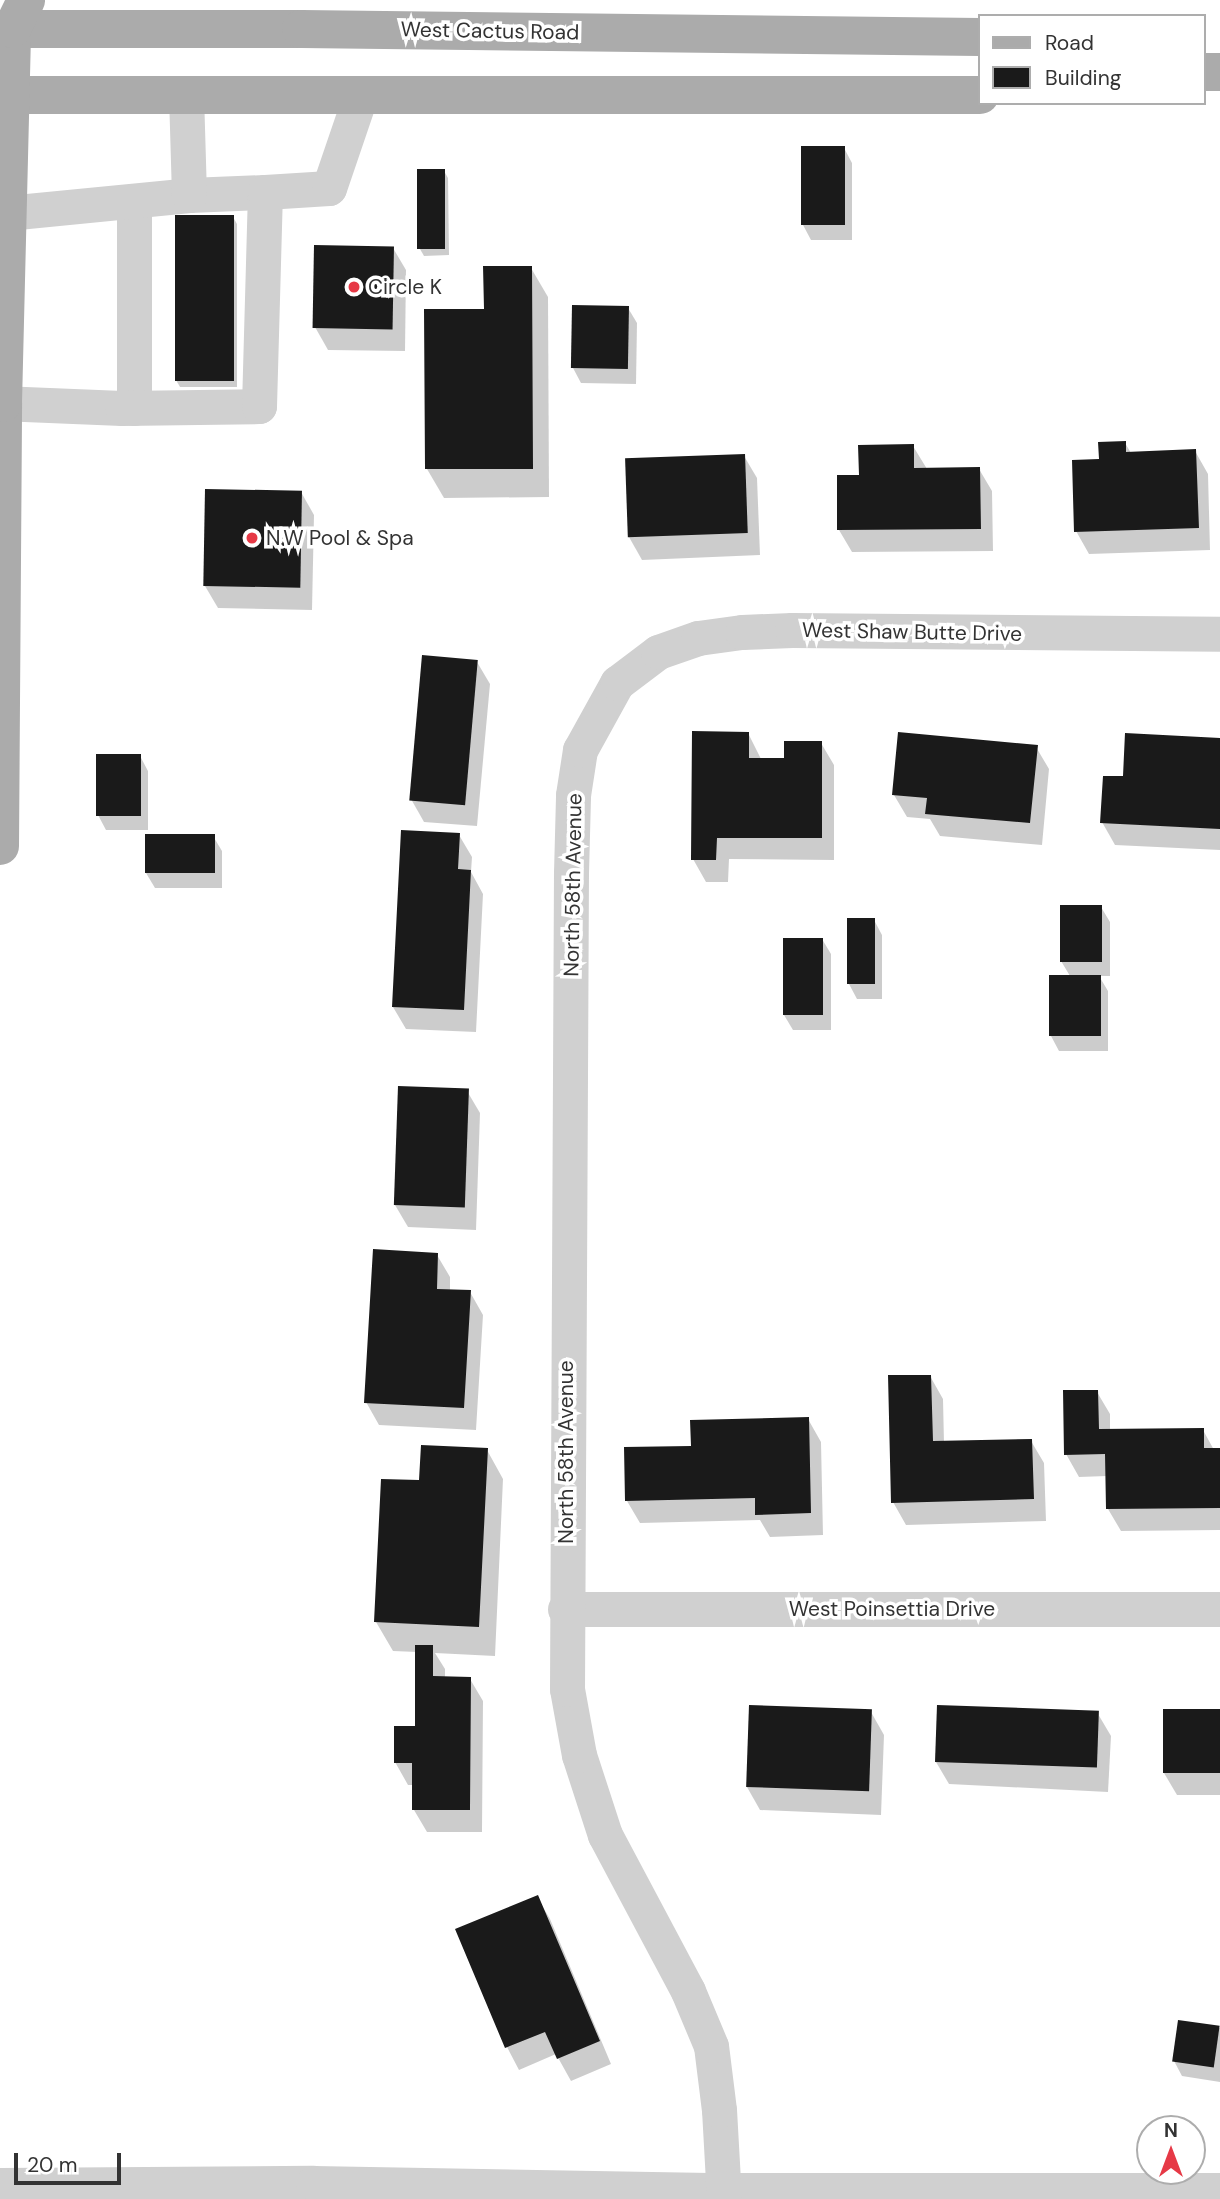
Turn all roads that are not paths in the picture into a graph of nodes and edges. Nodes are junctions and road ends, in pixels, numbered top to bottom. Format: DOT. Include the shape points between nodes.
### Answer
graph roads {
  1 [pos="10,16"];
  2 [pos="978,37"];
  3 [pos="361,94"];
  4 [pos="5,95"];
  5 [pos="186,95"];
  6 [pos="978,95"];
  7 [pos="265,192"];
  8 [pos="189,195"];
  9 [pos="134,201"];
  10 [pos="7,214"];
  11 [pos="1,403"];
  12 [pos="134,408"];
  13 [pos="1220,634"];
  14 [pos="617,683"];
  15 [pos="0,699"];
  16 [pos="0,846"];
  17 [pos="565,1609"];
  18 [pos="1220,1609"];
  19 [pos="0,2185"];
  20 [pos="1220,2190"];
  21 [pos="313,2191"];
  22 [pos="724,2194"];
  1 -- 2 [label="main road, West Cactus Road"];
  1 -- 4 [label="main road"];
  3 -- 5 [label="main road"];
  3 -- 6 [label="main road"];
  3 -- 7 [label="street" via="329,188"];
  4 -- 5 [label="main road"];
  4 -- 10 [label="main road"];
  5 -- 8 [label="street"];
  7 -- 8 [label="street"];
  7 -- 12 [label="street" via="259,406"];
  8 -- 9 [label="street"];
  9 -- 10 [label="street"];
  9 -- 12 [label="street"];
  10 -- 11 [label="main road"];
  11 -- 12 [label="street"];
  11 -- 15 [label="main road"];
  13 -- 14 [label="street, West Shaw Butte Drive" via="742,632 698,638 658,652"];
  14 -- 17 [label="street, North 58th Avenue" via="580,750 573,795"];
  15 -- 16 [label="main road"];
  17 -- 18 [label="street, West Poinsettia Drive"];
  17 -- 22 [label="street, North 58th Avenue" via="567,1689 579,1755 605,1835 688,1991 711,2046"];
  19 -- 21 [label="street"];
  20 -- 22 [label="street"];
  21 -- 22 [label="street"];
}
